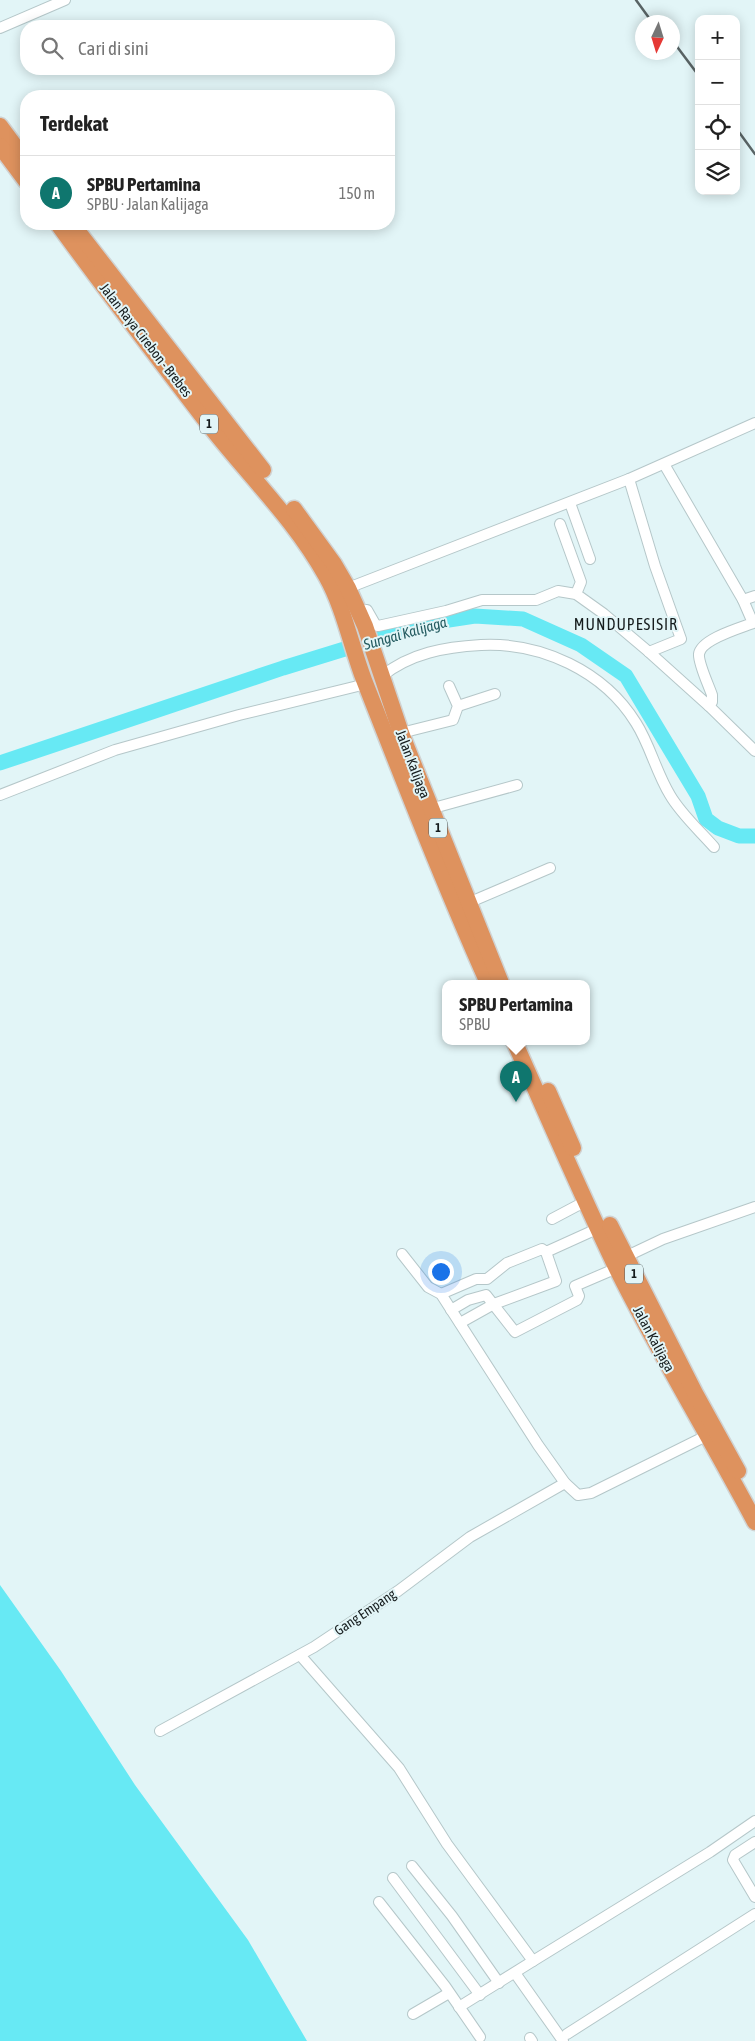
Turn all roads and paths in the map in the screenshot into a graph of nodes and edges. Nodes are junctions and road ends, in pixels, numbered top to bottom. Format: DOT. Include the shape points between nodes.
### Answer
graph roads {
  1 [pos="65,0"];
  2 [pos="0,28"];
  3 [pos="0,126"];
  4 [pos="0,146"];
  5 [pos="20,154"];
  6 [pos="20,173"];
  7 [pos="63,230"];
  8 [pos="77,230"];
  9 [pos="755,423"];
  10 [pos="664,464"];
  11 [pos="629,479"];
  12 [pos="570,503"];
  13 [pos="560,524"];
  14 [pos="590,559"];
  15 [pos="348,588"];
  16 [pos="576,594"];
  17 [pos="755,596"];
  18 [pos="743,600"];
  19 [pos="362,618"];
  20 [pos="347,630"];
  21 [pos="649,652"];
  22 [pos="381,673"];
  23 [pos="365,682"];
  24 [pos="448,686"];
  25 [pos="496,694"];
  26 [pos="458,706"];
  27 [pos="709,706"];
  28 [pos="401,734"];
  29 [pos="755,750"];
  30 [pos="516,785"];
  31 [pos="0,795"];
  32 [pos="430,809"];
  33 [pos="714,847"];
  34 [pos="550,868"];
  35 [pos="468,903"];
  36 [pos="487,980"];
  37 [pos="500,980"];
  38 [pos="516,1045"];
  39 [pos="528,1045"];
  40 [pos="586,1201"];
  41 [pos="755,1207"];
  42 [pos="552,1219"];
  43 [pos="600,1228"];
  44 [pos="546,1252"];
  45 [pos="402,1254"];
  46 [pos="621,1263"];
  47 [pos="441,1294"];
  48 [pos="494,1304"];
  49 [pos="451,1310"];
  50 [pos="460,1323"];
  51 [pos="706,1436"];
  52 [pos="565,1484"];
  53 [pos="755,1500"];
  54 [pos="755,1522"];
  55 [pos="300,1655"];
  56 [pos="160,1731"];
  57 [pos="755,1820"];
  58 [pos="755,1842"];
  59 [pos="412,1866"];
  60 [pos="392,1878"];
  61 [pos="755,1897"];
  62 [pos="379,1902"];
  63 [pos="755,1914"];
  64 [pos="534,1961"];
  65 [pos="515,1973"];
  66 [pos="499,1983"];
  67 [pos="450,1993"];
  68 [pos="480,1994"];
  69 [pos="460,2007"];
  70 [pos="413,2014"];
  71 [pos="480,2037"];
  72 [pos="565,2037"];
  1 -- 2 [label="street"];
  3 -- 5 [label="highway"];
  4 -- 6 [label="highway"];
  7 -- 20 [label="highway, Jalan Raya Cirebon - Brebes / 1" via="210,426 304,540 335,593"];
  8 -- 15 [label="highway, Jalan Raya Cirebon - Brebes / 1" via="312,533"];
  9 -- 10 [label="street"];
  10 -- 11 [label="street"];
  10 -- 18 [label="street"];
  11 -- 12 [label="street"];
  11 -- 21 [label="street" via="681,639"];
  12 -- 14 [label="street"];
  12 -- 15 [label="street"];
  13 -- 16 [label="street" via="581,582"];
  15 -- 19 [label="highway, Jalan Raya Cirebon - Brebes / 1"];
  16 -- 19 [label="street" via="558,591 536,600 482,600 378,626 367,610"];
  16 -- 21 [label="street"];
  17 -- 18 [label="street"];
  18 -- 27 [label="street" via="752,623 708,642 700,652 712,695"];
  19 -- 22 [label="highway, Jalan Kalijaga / 1"];
  20 -- 23 [label="highway, Jalan Kalijaga / 1"];
  21 -- 27 [label="street"];
  22 -- 28 [label="highway, Jalan Kalijaga / 1"];
  22 -- 33 [label="street" via="414,656 471,646 518,647 574,665 598,681 630,713 669,794"];
  23 -- 31 [label="street" via="115,750"];
  23 -- 36 [label="highway, Jalan Kalijaga / 1"];
  24 -- 26 [label="street"];
  25 -- 26 [label="street"];
  26 -- 28 [label="street" via="453,720"];
  27 -- 29 [label="street"];
  28 -- 32 [label="highway, Jalan Kalijaga / 1"];
  30 -- 32 [label="street"];
  32 -- 35 [label="highway, Jalan Kalijaga / 1"];
  34 -- 35 [label="street"];
  35 -- 37 [label="highway, Jalan Kalijaga / 1"];
  38 -- 40 [label="highway, Jalan Kalijaga / 1"];
  39 -- 46 [label="highway, Jalan Kalijaga / 1"];
  40 -- 42 [label="street"];
  40 -- 43 [label="highway, Jalan Kalijaga / 1"];
  41 -- 46 [label="street" via="663,1239"];
  43 -- 44 [label="street"];
  43 -- 46 [label="highway, Jalan Kalijaga / 1"];
  44 -- 47 [label="street" via="539,1250 507,1263 487,1279 476,1279"];
  44 -- 48 [label="street" via="556,1281"];
  45 -- 47 [label="street" via="428,1287"];
  46 -- 48 [label="street" via="575,1286 578,1300 514,1332"];
  46 -- 51 [label="highway, Jalan Kalijaga / 1"];
  46 -- 53 [label="highway, Jalan Kalijaga / 1"];
  47 -- 49 [label="street"];
  48 -- 49 [label="street" via="484,1294"];
  48 -- 50 [label="street"];
  49 -- 50 [label="street"];
  50 -- 52 [label="street"];
  51 -- 52 [label="street" via="591,1493 578,1495"];
  51 -- 54 [label="highway, Jalan Kalijaga / 1"];
  52 -- 55 [label="street, Gang Empang" via="470,1537 398,1591"];
  55 -- 56 [label="street, Gang Empang"];
  55 -- 64 [label="street" via="399,1768 447,1844"];
  57 -- 64 [label="street" via="710,1852"];
  58 -- 61 [label="street" via="735,1855 733,1860"];
  59 -- 66 [label="street"];
  60 -- 68 [label="street"];
  62 -- 67 [label="street"];
  63 -- 72 [label="street"];
  64 -- 65 [label="street"];
  65 -- 66 [label="street"];
  65 -- 72 [label="street"];
  66 -- 68 [label="street"];
  67 -- 69 [label="street"];
  67 -- 70 [label="street"];
  68 -- 69 [label="street"];
  69 -- 71 [label="street"];
}
